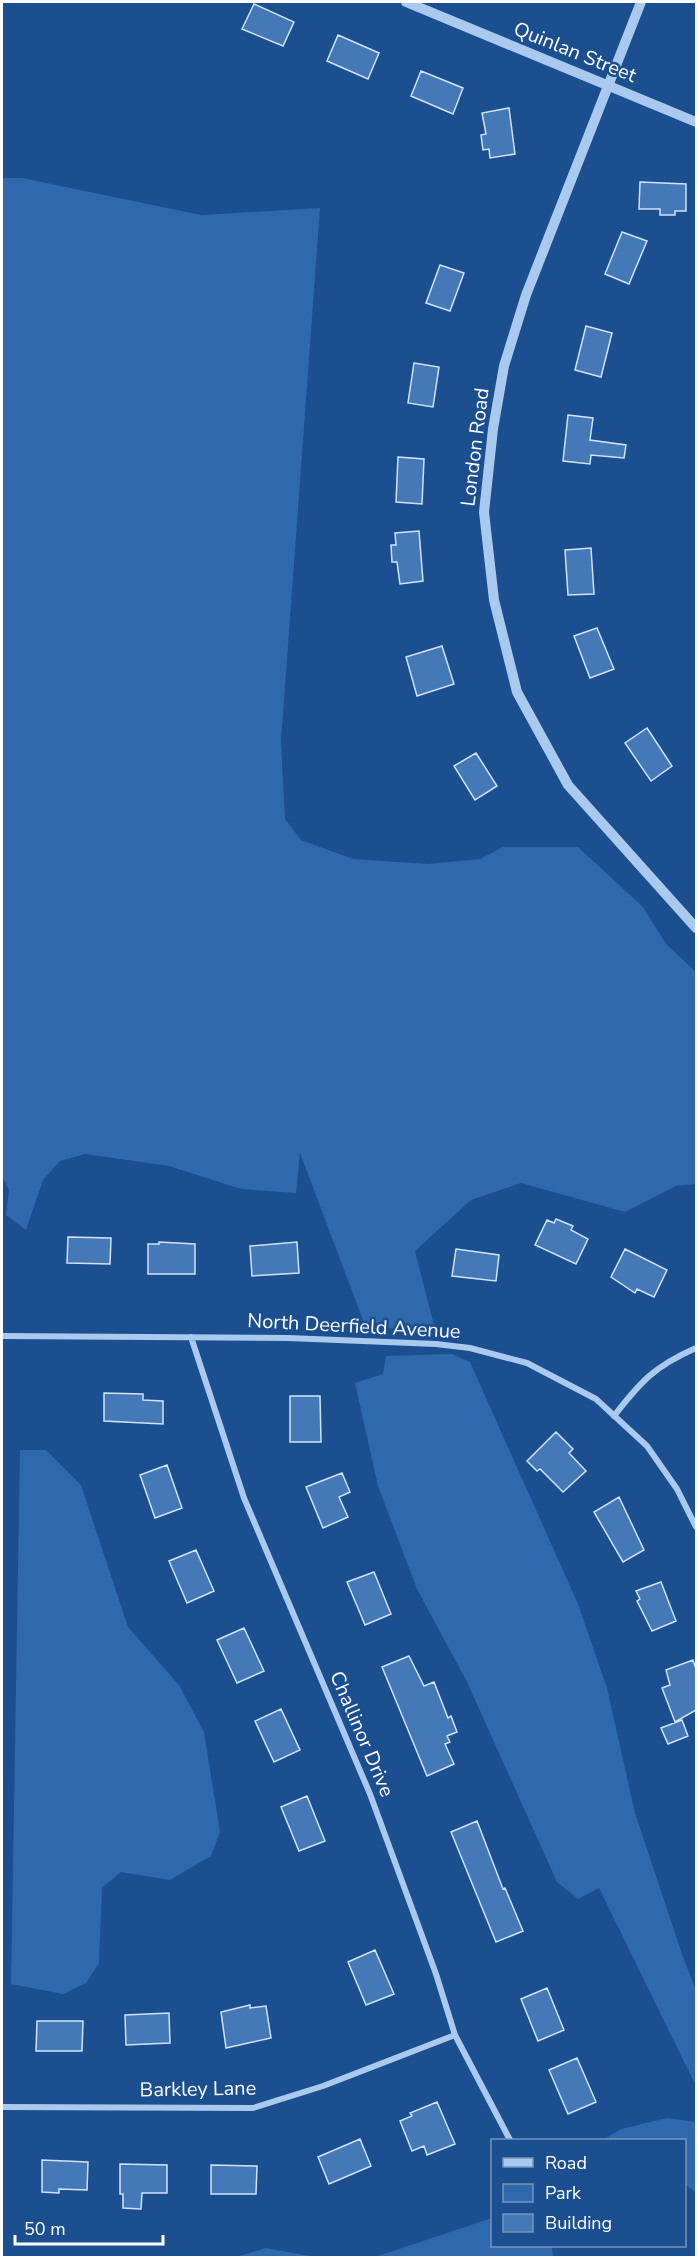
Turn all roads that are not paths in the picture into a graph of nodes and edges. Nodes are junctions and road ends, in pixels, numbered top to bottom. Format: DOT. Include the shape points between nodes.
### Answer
graph roads {
  1 [pos="406,2"];
  2 [pos="640,2"];
  3 [pos="607,84"];
  4 [pos="696,122"];
  5 [pos="696,928"];
  6 [pos="2,1336"];
  7 [pos="191,1337"];
  8 [pos="696,1348"];
  9 [pos="614,1416"];
  10 [pos="696,1527"];
  11 [pos="455,2035"];
  12 [pos="2,2107"];
  13 [pos="509,2139"];
  1 -- 3 [label="street, Quinlan Street"];
  2 -- 3 [label="street, London Road"];
  3 -- 4 [label="street, Quinlan Street"];
  3 -- 5 [label="street, London Road" via="526,295 504,366 484,512 494,600 518,692 568,786"];
  6 -- 7 [label="street, North Deerfield Avenue"];
  7 -- 9 [label="street, North Deerfield Avenue" via="470,1348 527,1363 596,1399"];
  7 -- 11 [label="street, Challinor Drive" via="244,1498 370,1794"];
  8 -- 9 [label="street" via="671,1359 642,1380"];
  9 -- 10 [label="street, North Deerfield Avenue" via="647,1446 677,1489"];
  11 -- 12 [label="street, Barkley Lane" via="323,2086 253,2108"];
  11 -- 13 [label="street, Challinor Drive"];
}
